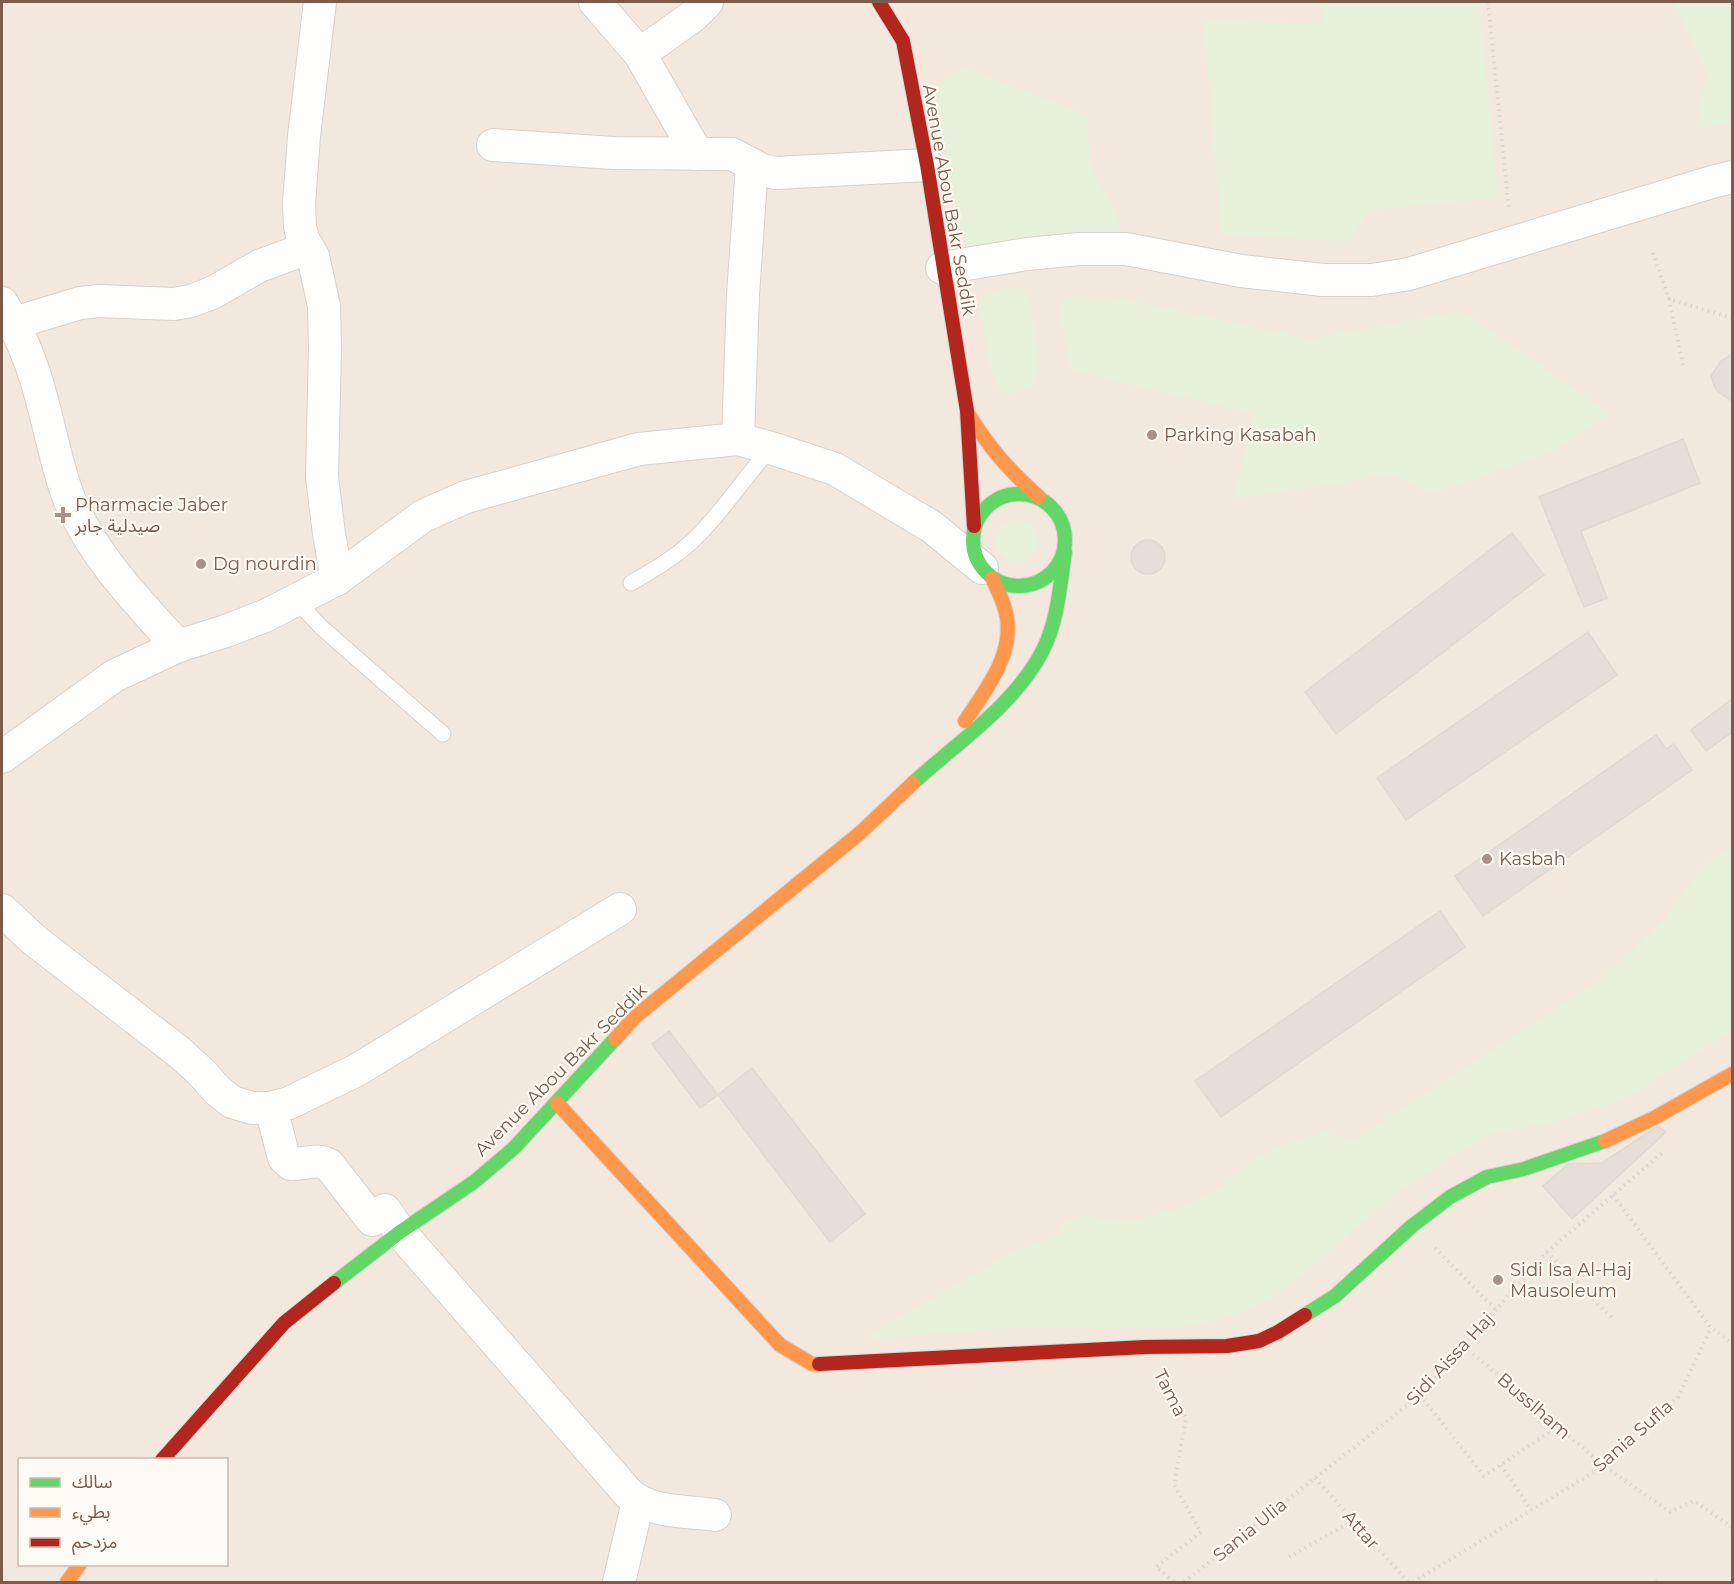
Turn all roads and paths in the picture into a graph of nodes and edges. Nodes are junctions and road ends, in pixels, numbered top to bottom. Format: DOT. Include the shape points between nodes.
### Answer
graph roads {
  1 [pos="320,2"];
  2 [pos="595,2"];
  3 [pos="707,2"];
  4 [pos="879,2"];
  5 [pos="1488,2"];
  6 [pos="640,54"];
  7 [pos="493,145"];
  8 [pos="697,154"];
  9 [pos="752,165"];
  10 [pos="927,165"];
  11 [pos="1732,177"];
  12 [pos="1513,241"];
  13 [pos="308,248"];
  14 [pos="1653,253"];
  15 [pos="942,268"];
  16 [pos="1669,299"];
  17 [pos="8,313"];
  18 [pos="1732,318"];
  19 [pos="1683,364"];
  20 [pos="967,411"];
  21 [pos="738,440"];
  22 [pos="771,448"];
  23 [pos="1039,497"];
  24 [pos="974,526"];
  25 [pos="932,527"];
  26 [pos="1065,552"];
  27 [pos="987,573"];
  28 [pos="337,579"];
  29 [pos="631,583"];
  30 [pos="296,600"];
  31 [pos="178,646"];
  32 [pos="443,734"];
  33 [pos="2,757"];
  34 [pos="939,759"];
  35 [pos="620,909"];
  36 [pos="2,910"];
  37 [pos="1732,1074"];
  38 [pos="557,1103"];
  39 [pos="271,1108"];
  40 [pos="1666,1150"];
  41 [pos="1613,1195"];
  42 [pos="1412,1226"];
  43 [pos="400,1232"];
  44 [pos="1547,1252"];
  45 [pos="1496,1310"];
  46 [pos="1613,1319"];
  47 [pos="1711,1328"];
  48 [pos="1732,1343"];
  49 [pos="1464,1346"];
  50 [pos="1145,1347"];
  51 [pos="1420,1395"];
  52 [pos="1558,1426"];
  53 [pos="164,1458"];
  54 [pos="1501,1465"];
  55 [pos="1604,1466"];
  56 [pos="1315,1478"];
  57 [pos="644,1504"];
  58 [pos="1531,1510"];
  59 [pos="715,1515"];
  60 [pos="1353,1521"];
  61 [pos="1732,1527"];
  62 [pos="1290,1557"];
  63 [pos="79,1566"];
  64 [pos="67,1582"];
  65 [pos="619,1582"];
  66 [pos="637,1582"];
  67 [pos="1174,1582"];
  68 [pos="1184,1582"];
  69 [pos="1408,1582"];
  70 [pos="1413,1582"];
  1 -- 13 [label="street" via="299,204 300,227"];
  2 -- 6 [label="street"];
  3 -- 6 [label="street"];
  4 -- 10 [label="street, Avenue Abou Bakr Seddik" via="903,40"];
  5 -- 12 [label="path"];
  6 -- 8 [label="street"];
  7 -- 8 [label="street"];
  8 -- 9 [label="street" via="732,154"];
  9 -- 10 [label="street" via="776,173"];
  9 -- 21 [label="street"];
  10 -- 15 [label="street, Avenue Abou Bakr Seddik"];
  11 -- 12 [label="street"];
  12 -- 15 [label="street" via="1408,274 1356,281 1241,271 1126,249 1027,254"];
  13 -- 17 [label="street" via="259,266 191,301 99,301"];
  13 -- 28 [label="street" via="324,306 322,477"];
  14 -- 16 [label="path"];
  15 -- 20 [label="street, Avenue Abou Bakr Seddik"];
  16 -- 18 [label="path"];
  16 -- 19 [label="path"];
  17 -- 31 [label="street" via="28,356 68,495 83,529 136,600"];
  20 -- 23 [label="street" via="990,448"];
  20 -- 24 [label="street, Avenue Abou Bakr Seddik"];
  21 -- 22 [label="street"];
  21 -- 28 [label="street" via="639,449 466,497 423,516"];
  22 -- 25 [label="street" via="835,469"];
  22 -- 29 [label="lane" via="683,549"];
  23 -- 24 [label="street" via="1008,494 981,512"];
  23 -- 26 [label="street" via="1062,520"];
  24 -- 25 [label="street" via="961,532"];
  24 -- 27 [label="street" via="975,555"];
  25 -- 27 [label="street"];
  26 -- 27 [label="street" via="1058,567 1035,584 1013,586"];
  26 -- 34 [label="street" via="1057,610 1044,648 1027,677 991,715"];
  27 -- 34 [label="street" via="1004,604 1006,642 1000,664 983,694"];
  28 -- 30 [label="street"];
  30 -- 31 [label="street" via="226,631"];
  30 -- 32 [label="lane" via="321,627"];
  31 -- 33 [label="street" via="114,676"];
  34 -- 38 [label="street, Avenue Abou Bakr Seddik" via="860,833 635,1017"];
  35 -- 39 [label="street" via="357,1070"];
  36 -- 39 [label="street" via="34,940 179,1052 232,1102"];
  37 -- 42 [label="street" via="1598,1145 1487,1177 1450,1197"];
  38 -- 43 [label="street, Avenue Abou Bakr Seddik" via="474,1182"];
  38 -- 50 [label="street" via="780,1345 812,1364"];
  39 -- 43 [label="street" via="287,1161 296,1165 318,1161 329,1165 372,1220 385,1210"];
  40 -- 41 [label="path, Sidi Aissa Haj"];
  41 -- 44 [label="path, Sidi Aissa Haj"];
  41 -- 47 [label="path"];
  42 -- 45 [label="path"];
  42 -- 50 [label="street" via="1335,1296 1259,1341 1227,1346"];
  43 -- 53 [label="street, Avenue Abou Bakr Seddik" via="284,1323"];
  43 -- 57 [label="street" via="629,1494"];
  44 -- 45 [label="path, Sidi Aissa Haj"];
  44 -- 46 [label="path"];
  45 -- 49 [label="path, Sidi Aissa Haj"];
  47 -- 48 [label="path"];
  47 -- 55 [label="path, Sania Sufla" via="1678,1397"];
  49 -- 51 [label="path, Sidi Aissa Haj"];
  49 -- 52 [label="path, Busslham"];
  50 -- 67 [label="path, Tama" via="1186,1418 1174,1485 1201,1532 1156,1567"];
  51 -- 54 [label="path" via="1484,1476"];
  51 -- 56 [label="path, Sidi Aissa Haj"];
  52 -- 54 [label="path"];
  52 -- 55 [label="path, Busslham"];
  54 -- 58 [label="path"];
  55 -- 58 [label="path, Sania Sufla"];
  55 -- 61 [label="path, Busslham" via="1670,1512 1694,1501"];
  56 -- 60 [label="path, Attar"];
  56 -- 68 [label="path, Sania Ulia"];
  57 -- 59 [label="street"];
  57 -- 65 [label="street"];
  57 -- 66 [label="street"];
  58 -- 70 [label="path, Sania Sufla"];
  60 -- 62 [label="path"];
  60 -- 69 [label="path, Attar"];
  63 -- 64 [label="street"];
}
